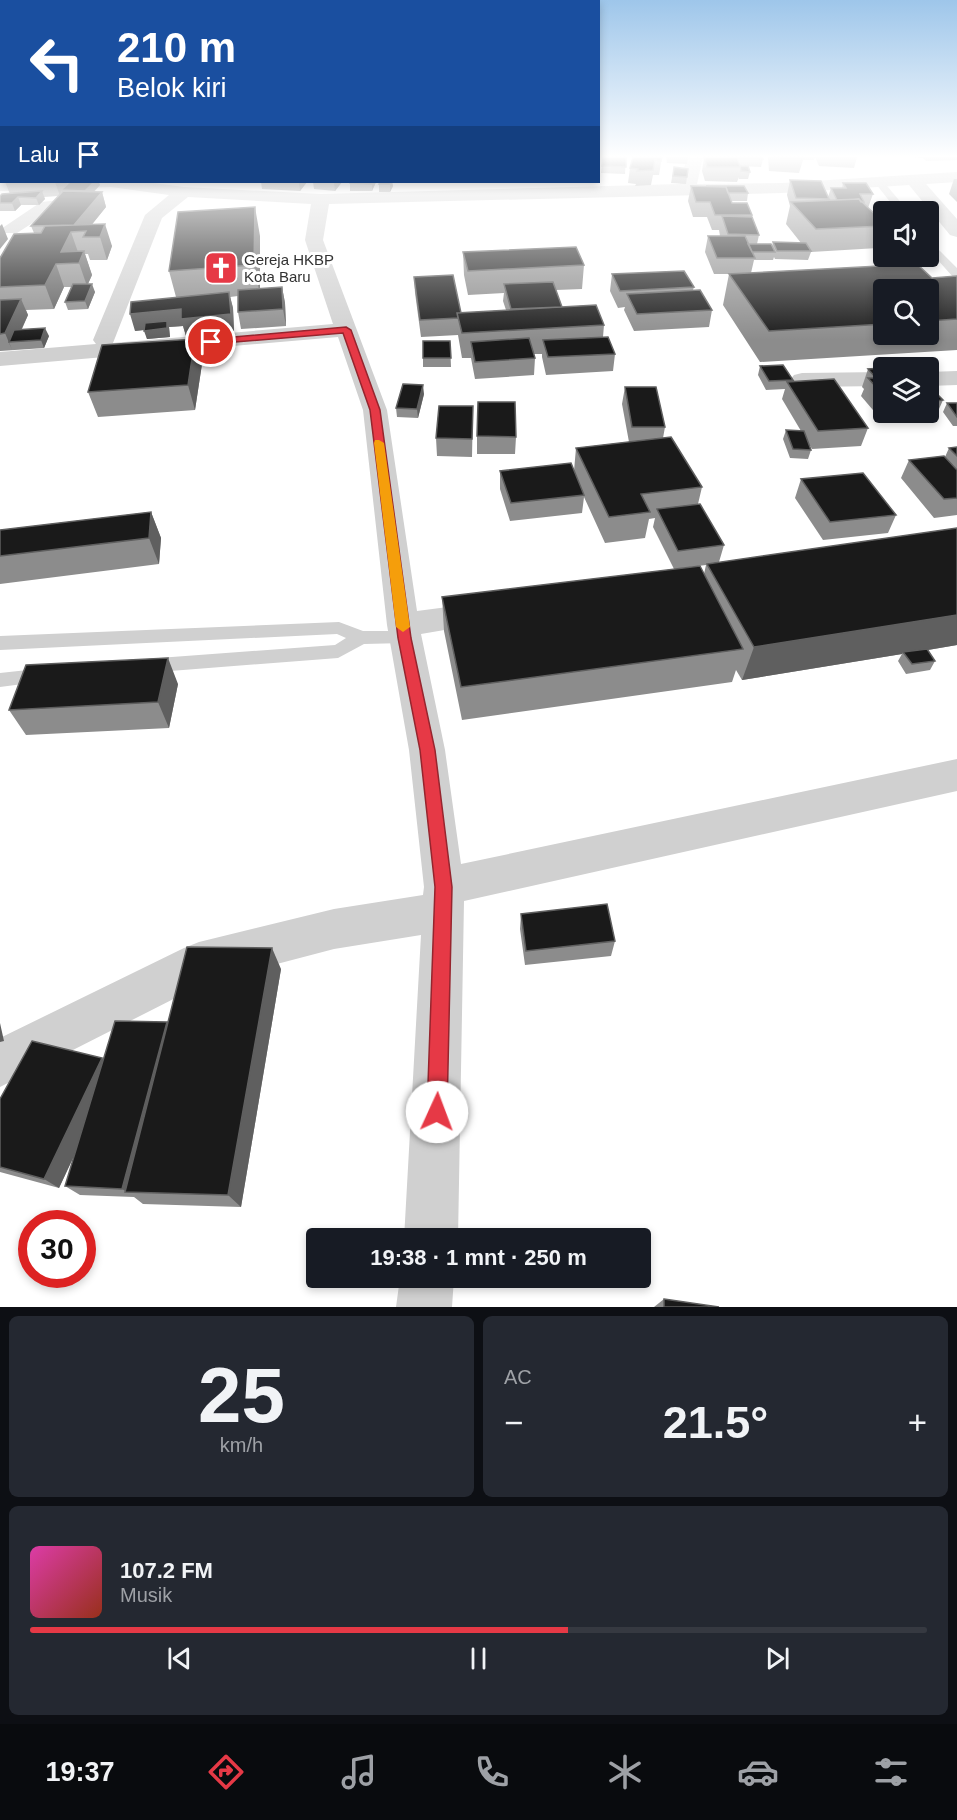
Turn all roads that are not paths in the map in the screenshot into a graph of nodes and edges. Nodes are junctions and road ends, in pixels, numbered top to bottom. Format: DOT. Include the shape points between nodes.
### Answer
graph roads {
  1 [pos="26,218"];
  2 [pos="153,218"];
  3 [pos="314,218"];
  4 [pos="946,218"];
  5 [pos="10,229"];
  6 [pos="957,231"];
  7 [pos="939,258"];
  8 [pos="953,278"];
  9 [pos="346,330"];
  10 [pos="104,340"];
  11 [pos="0,359"];
  12 [pos="957,378"];
  13 [pos="873,379"];
  14 [pos="939,379"];
  15 [pos="802,380"];
  16 [pos="509,610"];
  17 [pos="404,631"];
  18 [pos="208,635"];
  19 [pos="361,638"];
  20 [pos="0,643"];
  21 [pos="205,660"];
  22 [pos="125,668"];
  23 [pos="68,673"];
  24 [pos="0,680"];
  25 [pos="957,775"];
  26 [pos="443,899"];
  27 [pos="3,1068"];
  28 [pos="431,1228"];
  29 [pos="426,1288"];
  30 [pos="424,1307"];
  1 -- 5 [label="street"];
  2 -- 10 [label="street"];
  3 -- 9 [label="street" via="314,240"];
  4 -- 6 [label="street"];
  7 -- 8 [label="lane"];
  9 -- 11 [label="street"];
  9 -- 17 [label="street" via="375,410"];
  12 -- 14 [label="street"];
  13 -- 15 [label="street"];
  16 -- 17 [label="street"];
  17 -- 19 [label="lane"];
  17 -- 26 [label="street" via="427,750"];
  18 -- 19 [label="lane" via="339,628"];
  18 -- 20 [label="lane"];
  18 -- 21 [label="lane"];
  19 -- 21 [label="lane" via="338,651"];
  21 -- 22 [label="lane"];
  23 -- 24 [label="lane"];
  25 -- 26 [label="street"];
  26 -- 27 [label="street" via="199,963"];
  26 -- 28 [label="street"];
  29 -- 30 [label="street"];
}
